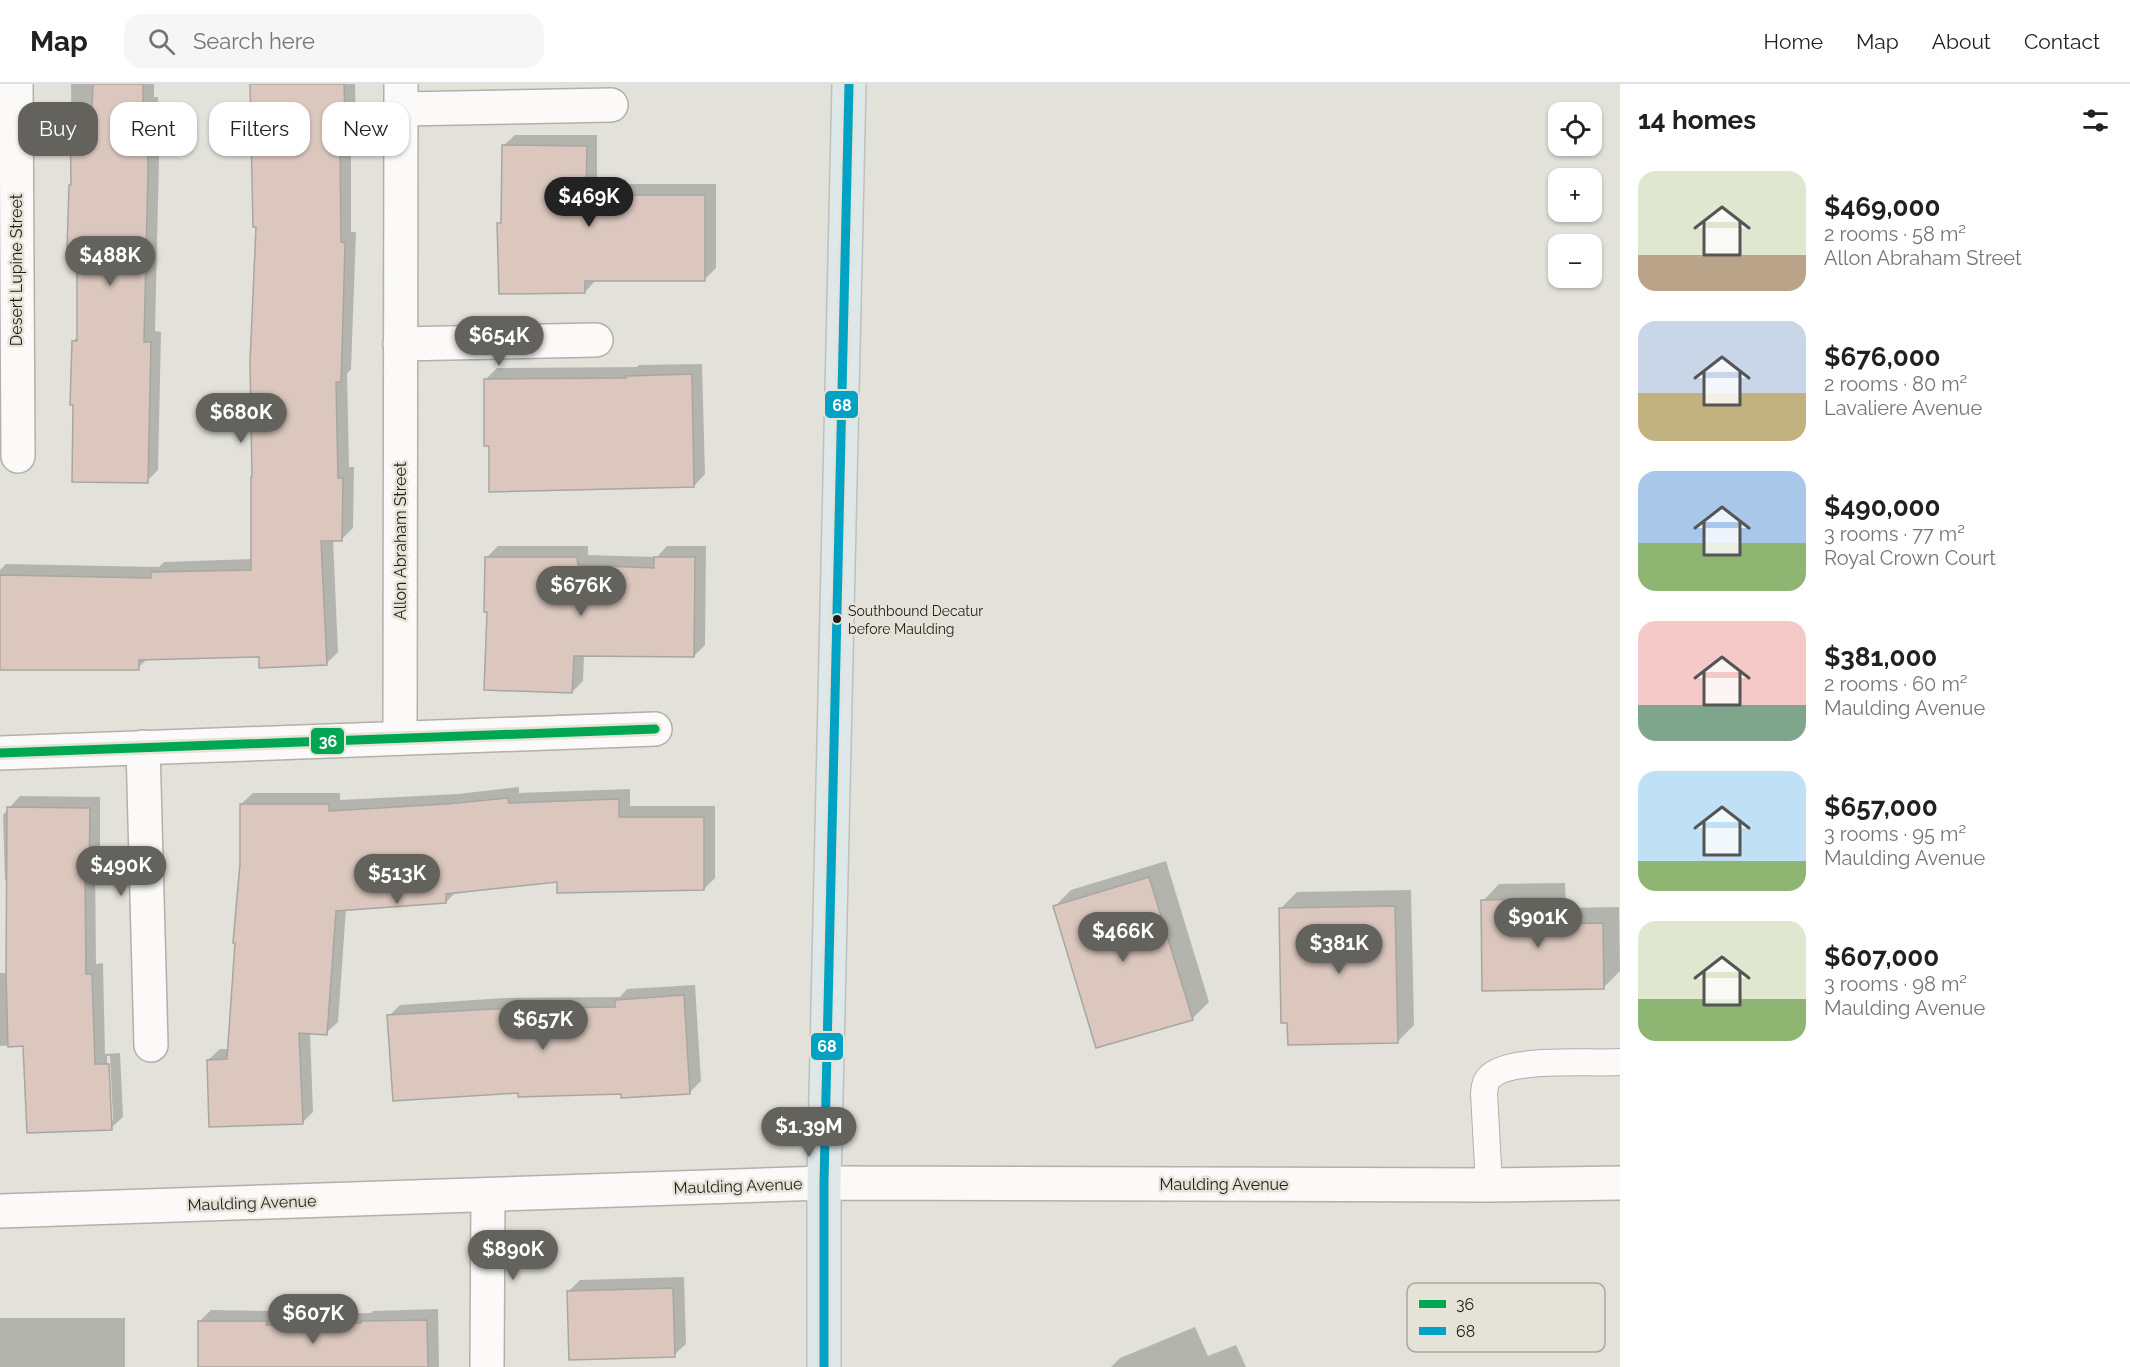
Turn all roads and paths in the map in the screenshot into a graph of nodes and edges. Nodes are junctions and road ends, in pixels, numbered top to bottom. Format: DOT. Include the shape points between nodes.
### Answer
graph roads {
  1 [pos="16,84"];
  2 [pos="849,84"];
  3 [pos="402,97"];
  4 [pos="611,105"];
  5 [pos="8,231"];
  6 [pos="596,340"];
  7 [pos="400,344"];
  8 [pos="18,456"];
  9 [pos="655,729"];
  10 [pos="400,738"];
  11 [pos="143,747"];
  12 [pos="0,753"];
  13 [pos="151,1045"];
  14 [pos="1620,1062"];
  15 [pos="824,1183"];
  16 [pos="1620,1183"];
  17 [pos="1489,1185"];
  18 [pos="488,1196"];
  19 [pos="0,1211"];
  20 [pos="487,1367"];
  21 [pos="824,1367"];
  1 -- 5 [label="street, Desert Lupine Street"];
  2 -- 15 [label="main road"];
  3 -- 4 [label="street, Allon Abraham Street"];
  3 -- 7 [label="street, Allon Abraham Street"];
  5 -- 8 [label="street, Desert Lupine Street"];
  6 -- 7 [label="street"];
  7 -- 10 [label="street, Allon Abraham Street"];
  9 -- 10 [label="street"];
  10 -- 11 [label="street"];
  11 -- 12 [label="street"];
  11 -- 13 [label="street"];
  14 -- 17 [label="lane" via="1542,1064 1501,1069 1489,1077 1484,1093"];
  15 -- 17 [label="street, Maulding Avenue"];
  15 -- 18 [label="street, Maulding Avenue"];
  15 -- 21 [label="main road"];
  16 -- 17 [label="street, Maulding Avenue"];
  18 -- 19 [label="street, Maulding Avenue"];
  18 -- 20 [label="street"];
}
